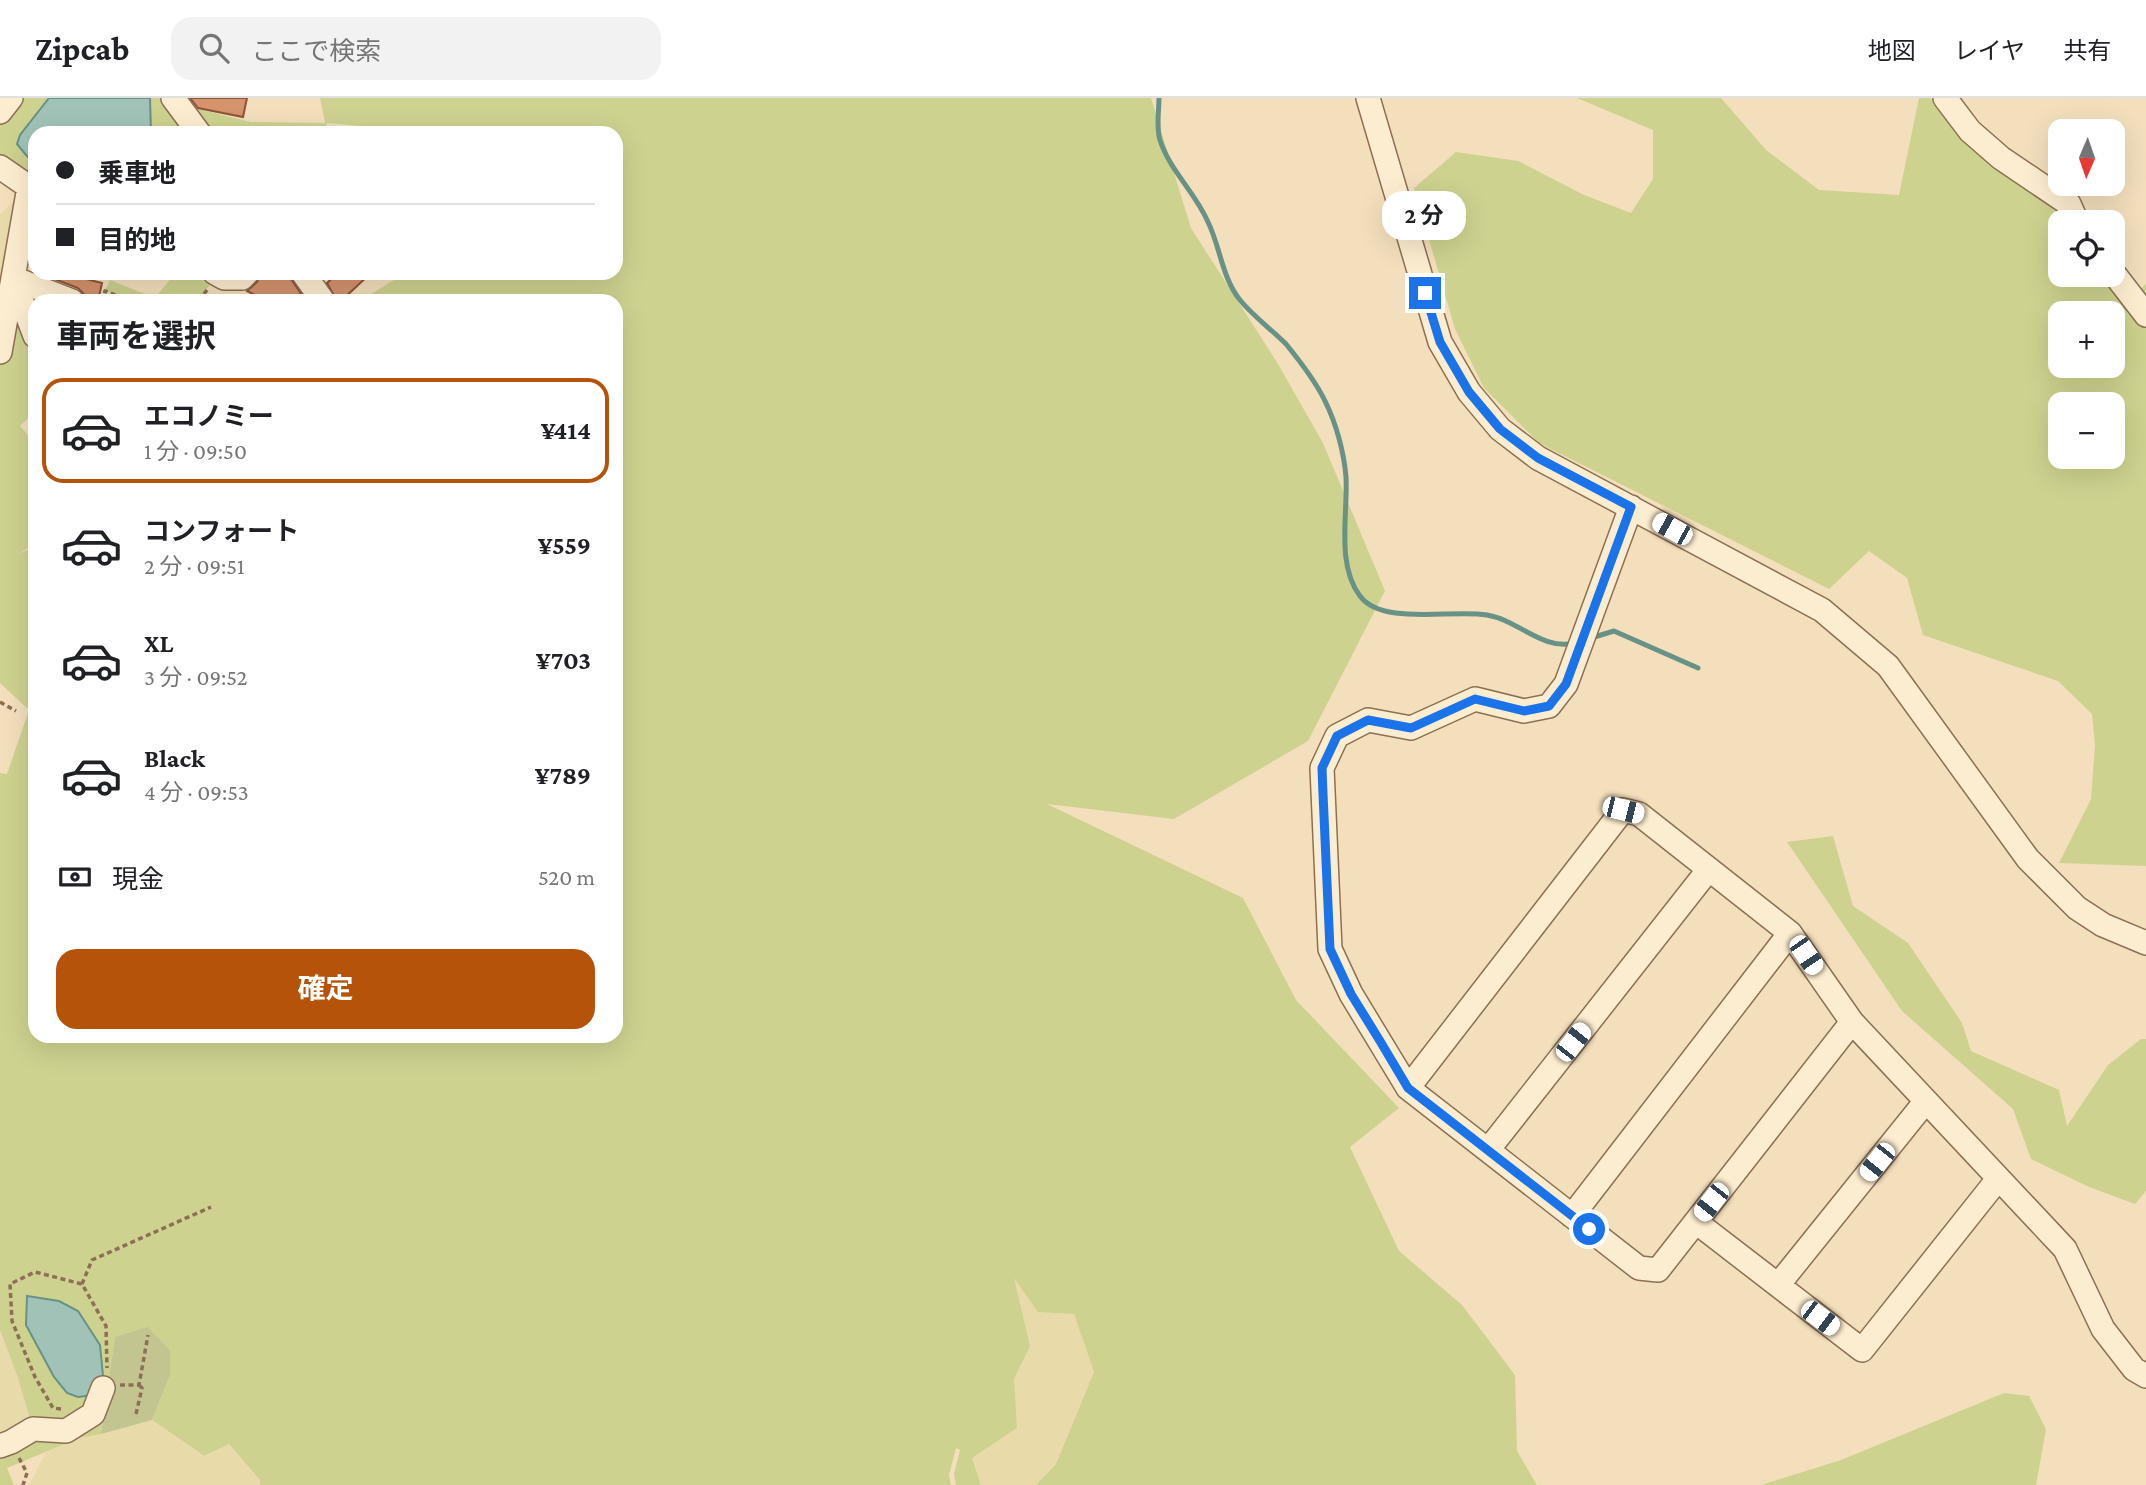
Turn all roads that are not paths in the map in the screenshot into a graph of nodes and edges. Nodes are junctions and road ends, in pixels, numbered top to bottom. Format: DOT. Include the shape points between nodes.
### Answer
graph roads {
  1 [pos="10,98"];
  2 [pos="173,98"];
  3 [pos="195,98"];
  4 [pos="1368,98"];
  5 [pos="1945,98"];
  6 [pos="0,111"];
  7 [pos="194,126"];
  8 [pos="195,126"];
  9 [pos="0,167"];
  10 [pos="28,184"];
  11 [pos="28,205"];
  12 [pos="2072,210"];
  13 [pos="13,278"];
  14 [pos="2124,287"];
  15 [pos="54,294"];
  16 [pos="2146,315"];
  17 [pos="28,318"];
  18 [pos="0,352"];
  19 [pos="1631,507"];
  20 [pos="1709,869"];
  21 [pos="1790,933"];
  22 [pos="2146,943"];
  23 [pos="1852,1022"];
  24 [pos="1408,1088"];
  25 [pos="1926,1101"];
  26 [pos="1488,1150"];
  27 [pos="1998,1179"];
  28 [pos="1572,1216"];
  29 [pos="1696,1222"];
  30 [pos="1778,1285"];
  31 [pos="2146,1376"];
  32 [pos="104,1384"];
  33 [pos="6,1444"];
  1 -- 6 [label="street"];
  2 -- 7 [label="street"];
  3 -- 8 [label="street"];
  4 -- 19 [label="street" via="1440,342 1469,392 1500,429 1538,458"];
  5 -- 12 [label="street" via="1970,131"];
  9 -- 10 [label="street"];
  11 -- 13 [label="street"];
  13 -- 15 [label="street"];
  13 -- 17 [label="street"];
  13 -- 18 [label="street"];
  14 -- 16 [label="street"];
  19 -- 22 [label="street" via="1822,610 1861,642 1888,666 2028,859 2077,908"];
  19 -- 24 [label="street" via="1566,684 1549,706 1524,711 1475,699 1411,728 1368,720 1337,736 1322,768 1330,949 1351,994"];
  20 -- 21 [label="street"];
  20 -- 24 [label="street" via="1639,814 1623,810"];
  20 -- 26 [label="street"];
  21 -- 23 [label="street"];
  21 -- 28 [label="street"];
  23 -- 25 [label="street"];
  23 -- 29 [label="street"];
  24 -- 26 [label="street"];
  25 -- 27 [label="street"];
  25 -- 30 [label="street"];
  26 -- 28 [label="street"];
  27 -- 30 [label="street" via="1862,1350"];
  27 -- 31 [label="street" via="2065,1250 2103,1329"];
  28 -- 29 [label="street" via="1639,1268 1658,1270"];
  29 -- 30 [label="street"];
  32 -- 33 [label="street" via="93,1414 66,1431 33,1429"];
}
